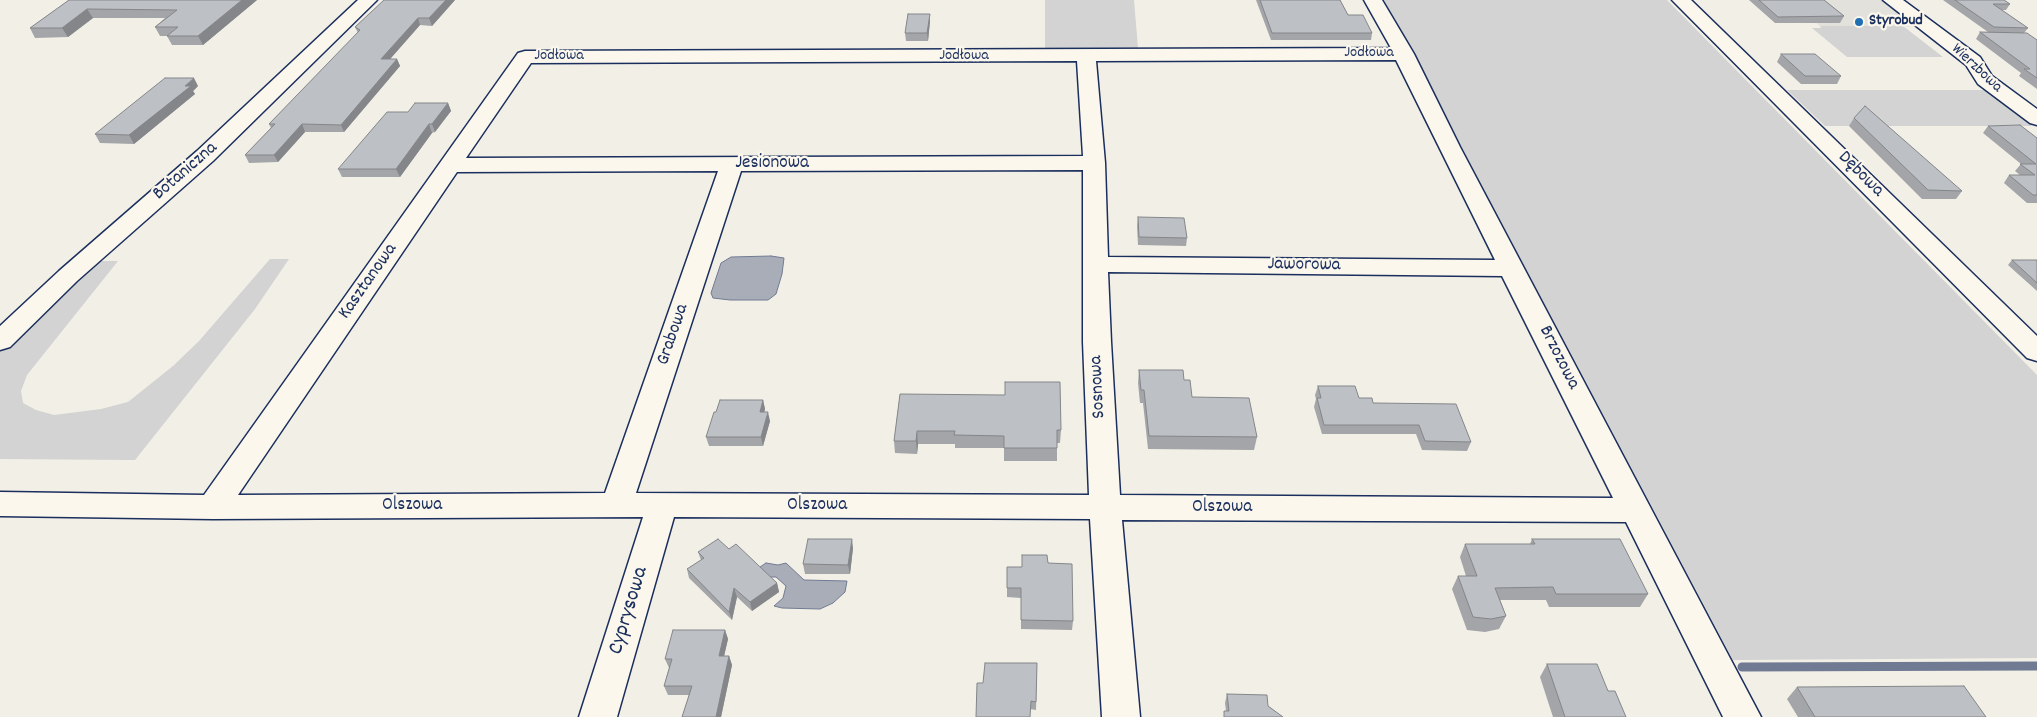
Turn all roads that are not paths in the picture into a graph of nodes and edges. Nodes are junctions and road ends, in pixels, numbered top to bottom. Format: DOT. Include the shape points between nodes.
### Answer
graph roads {
  1 [pos="368,0"];
  2 [pos="1373,0"];
  3 [pos="1681,0"];
  4 [pos="1892,0"];
  5 [pos="1404,54"];
  6 [pos="525,57"];
  7 [pos="1086,57"];
  8 [pos="2037,119"];
  9 [pos="1094,163"];
  10 [pos="732,164"];
  11 [pos="450,165"];
  12 [pos="1097,264"];
  13 [pos="1512,268"];
  14 [pos="0,341"];
  15 [pos="2037,352"];
  16 [pos="0,504"];
  17 [pos="616,505"];
  18 [pos="662,506"];
  19 [pos="213,507"];
  20 [pos="1105,508"];
  21 [pos="1635,510"];
  22 [pos="598,717"];
  23 [pos="1121,717"];
  24 [pos="1742,717"];
  1 -- 14 [label="street, Botaniczna" via="205,156 68,276"];
  2 -- 5 [label="street, Brzozowa"];
  3 -- 15 [label="street, Dębowa"];
  4 -- 8 [label="street, Wierzbowa" via="1973,61 1985,80"];
  5 -- 7 [label="street, Jodłowa" via="1129,54"];
  5 -- 13 [label="street, Brzozowa"];
  6 -- 7 [label="street, Jodłowa"];
  6 -- 11 [label="street, Kasztanowa"];
  7 -- 9 [label="street, Sosnowa"];
  9 -- 10 [label="street, Jesionowa"];
  9 -- 12 [label="street, Sosnowa"];
  10 -- 11 [label="street, Jesionowa"];
  10 -- 17 [label="street, Grabowa"];
  11 -- 19 [label="street, Kasztanowa"];
  12 -- 13 [label="street, Jaworowa"];
  12 -- 20 [label="street, Sosnowa" via="1097,342"];
  13 -- 21 [label="street, Brzozowa"];
  16 -- 19 [label="street, Olszowa"];
  17 -- 18 [label="street, Olszowa"];
  17 -- 19 [label="street, Olszowa"];
  18 -- 20 [label="street, Olszowa"];
  18 -- 22 [label="street, Cyprysowa"];
  20 -- 21 [label="street, Olszowa"];
  20 -- 23 [label="street, Sosnowa"];
  21 -- 24 [label="street, Brzozowa"];
}
